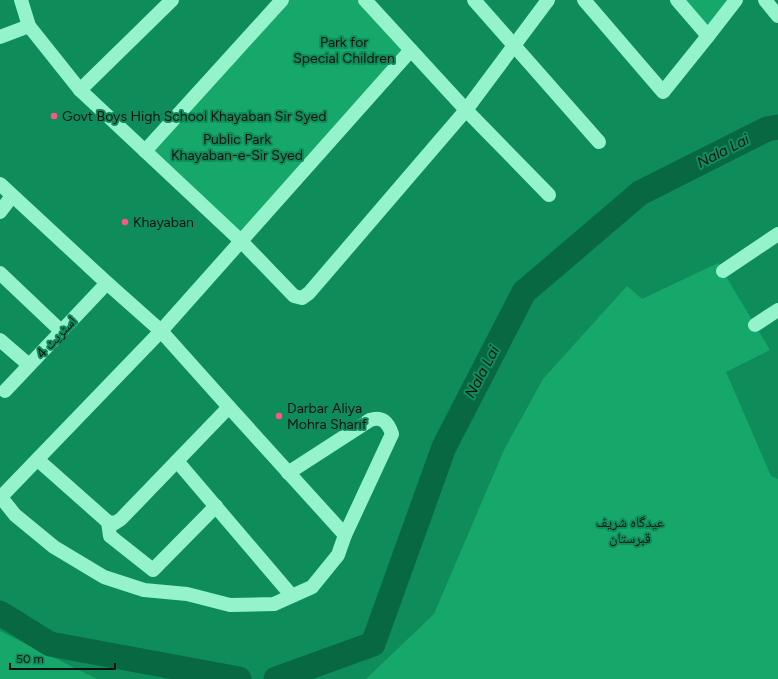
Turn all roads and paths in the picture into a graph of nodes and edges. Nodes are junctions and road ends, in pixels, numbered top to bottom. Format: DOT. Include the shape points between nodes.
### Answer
graph roads {
  1 [pos="21,0"];
  2 [pos="172,0"];
  3 [pos="282,0"];
  4 [pos="474,0"];
  5 [pos="548,0"];
  6 [pos="584,0"];
  7 [pos="677,0"];
  8 [pos="736,0"];
  9 [pos="765,0"];
  10 [pos="367,1"];
  11 [pos="778,16"];
  12 [pos="29,26"];
  13 [pos="0,36"];
  14 [pos="708,36"];
  15 [pos="514,46"];
  16 [pos="411,50"];
  17 [pos="80,90"];
  18 [pos="466,110"];
  19 [pos="599,142"];
  20 [pos="145,151"];
  21 [pos="0,184"];
  22 [pos="549,195"];
  23 [pos="12,196"];
  24 [pos="0,212"];
  25 [pos="778,234"];
  26 [pos="241,241"];
  27 [pos="723,271"];
  28 [pos="0,273"];
  29 [pos="107,283"];
  30 [pos="778,310"];
  31 [pos="755,325"];
  32 [pos="61,331"];
  33 [pos="161,331"];
  34 [pos="0,340"];
  35 [pos="29,365"];
  36 [pos="6,391"];
  37 [pos="228,408"];
  38 [pos="38,460"];
  39 [pos="177,461"];
  40 [pos="288,473"];
  41 [pos="1,496"];
  42 [pos="216,506"];
  43 [pos="108,522"];
  44 [pos="345,535"];
  45 [pos="292,596"];
  1 -- 12 [label="street"];
  2 -- 17 [label="street"];
  3 -- 20 [label="street"];
  4 -- 15 [label="street"];
  5 -- 15 [label="street"];
  6 -- 14 [label="street" via="663,92"];
  7 -- 14 [label="street"];
  8 -- 14 [label="street"];
  9 -- 11 [label="street"];
  10 -- 16 [label="street"];
  12 -- 13 [label="street"];
  12 -- 17 [label="street"];
  15 -- 18 [label="street"];
  15 -- 19 [label="street"];
  16 -- 18 [label="street"];
  16 -- 26 [label="street"];
  17 -- 20 [label="street"];
  18 -- 22 [label="street"];
  18 -- 26 [label="street" via="310,293 302,298 294,296"];
  20 -- 26 [label="street"];
  21 -- 23 [label="street"];
  23 -- 24 [label="street"];
  23 -- 29 [label="street"];
  25 -- 27 [label="street"];
  26 -- 33 [label="street"];
  28 -- 32 [label="street"];
  29 -- 32 [label="street, اسٹریٹ 4"];
  29 -- 33 [label="street"];
  30 -- 31 [label="street"];
  32 -- 35 [label="street, اسٹریٹ 4"];
  33 -- 37 [label="street"];
  33 -- 38 [label="street"];
  34 -- 35 [label="street"];
  35 -- 36 [label="street, اسٹریٹ 4"];
  37 -- 39 [label="street"];
  37 -- 40 [label="street"];
  38 -- 41 [label="street"];
  38 -- 43 [label="street"];
  39 -- 42 [label="street"];
  39 -- 43 [label="street" via="121,519 115,523"];
  40 -- 44 [label="street"];
  40 -- 44 [label="street" via="370,420 382,420 390,428 392,434"];
  41 -- 45 [label="street" via="15,515 54,547 104,577 144,590 187,594 230,605 274,604"];
  42 -- 43 [label="street" via="153,570 110,536"];
  42 -- 45 [label="street"];
  44 -- 45 [label="street" via="338,555 312,587"];
}
